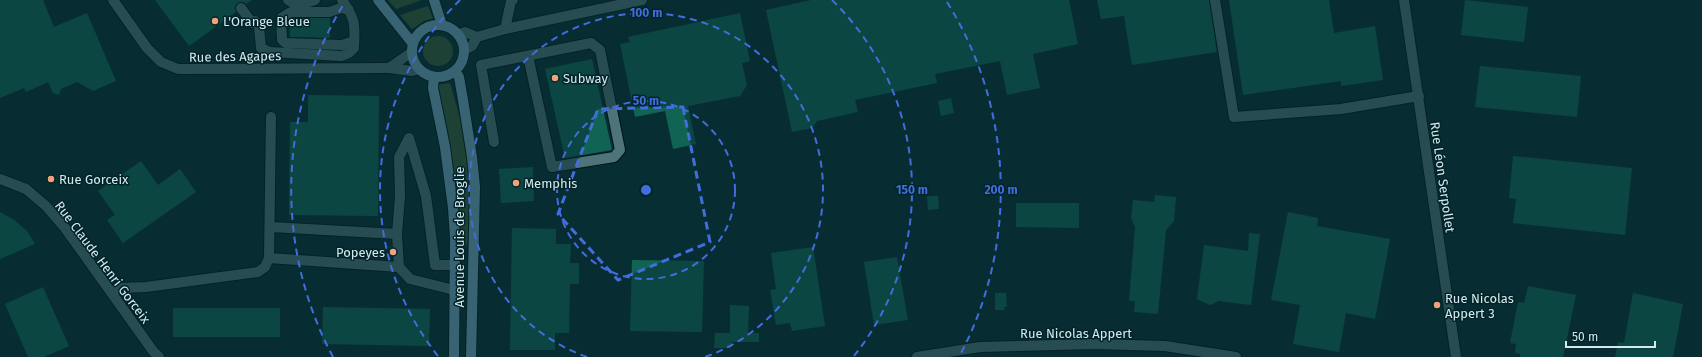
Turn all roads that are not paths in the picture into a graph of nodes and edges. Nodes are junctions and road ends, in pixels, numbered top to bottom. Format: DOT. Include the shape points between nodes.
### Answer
graph roads {
  1 [pos="113,0"];
  2 [pos="288,0"];
  3 [pos="315,0"];
  4 [pos="342,0"];
  5 [pos="378,0"];
  6 [pos="434,0"];
  7 [pos="513,0"];
  8 [pos="642,0"];
  9 [pos="1215,0"];
  10 [pos="1404,0"];
  11 [pos="608,3"];
  12 [pos="241,8"];
  13 [pos="349,10"];
  14 [pos="442,25"];
  15 [pos="505,29"];
  16 [pos="459,36"];
  17 [pos="477,37"];
  18 [pos="354,41"];
  19 [pos="413,48"];
  20 [pos="464,50"];
  21 [pos="528,56"];
  22 [pos="389,68"];
  23 [pos="419,69"];
  24 [pos="455,71"];
  25 [pos="434,77"];
  26 [pos="1419,96"];
  27 [pos="271,116"];
  28 [pos="494,142"];
  29 [pos="0,179"];
  30 [pos="270,227"];
  31 [pos="397,234"];
  32 [pos="269,258"];
  33 [pos="455,265"];
  34 [pos="399,267"];
  35 [pos="454,290"];
  36 [pos="111,292"];
  37 [pos="159,357"];
  38 [pos="454,357"];
  39 [pos="472,357"];
  40 [pos="917,357"];
  41 [pos="1236,357"];
  42 [pos="1456,357"];
  1 -- 22 [label="street, Rue des Agapes" via="147,48 161,62 178,69"];
  2 -- 3 [label="street" via="292,3 304,3"];
  4 -- 13 [label="street"];
  5 -- 19 [label="main road"];
  6 -- 14 [label="main road"];
  7 -- 15 [label="street"];
  8 -- 11 [label="street"];
  9 -- 26 [label="street" via="1234,117 1342,109"];
  10 -- 26 [label="street, Rue Léon Serpollet"];
  11 -- 15 [label="street"];
  12 -- 18 [label="street" via="260,27 261,48 270,52 342,56 354,48"];
  13 -- 18 [label="street" via="355,28"];
  13 -- 18 [label="street" via="341,8 329,12 286,14 281,18 282,40 286,43 342,46"];
  14 -- 16 [label="main road" via="455,31"];
  14 -- 19 [label="main road" via="425,28 418,34"];
  15 -- 17 [label="street"];
  16 -- 17 [label="street" via="465,32"];
  16 -- 20 [label="main road"];
  17 -- 20 [label="street" via="472,46"];
  19 -- 22 [label="street"];
  19 -- 23 [label="main road" via="414,61"];
  20 -- 24 [label="main road" via="461,65"];
  21 -- 21 [label="street" via="591,43 600,50 620,150 614,157 552,167"];
  21 -- 28 [label="street" via="481,65"];
  22 -- 23 [label="street, Rue des Agapes" via="412,71"];
  23 -- 25 [label="main road"];
  24 -- 25 [label="main road" via="443,77"];
  24 -- 39 [label="main road, Avenue Louis de Broglie" via="459,77 464,106 475,187"];
  25 -- 33 [label="main road, Avenue Louis de Broglie" via="433,88 445,147 453,208"];
  26 -- 42 [label="street, Rue Léon Serpollet"];
  27 -- 30 [label="street"];
  29 -- 36 [label="street, Rue Claude Henri Gorceix" via="26,189 46,206"];
  30 -- 31 [label="street"];
  30 -- 32 [label="street"];
  31 -- 33 [label="street" via="400,196 399,156 409,138 426,196 435,265"];
  31 -- 34 [label="street"];
  32 -- 34 [label="street"];
  32 -- 36 [label="street" via="265,267 258,272 121,288"];
  33 -- 35 [label="main road, Avenue Louis de Broglie"];
  34 -- 35 [label="street" via="410,279"];
  35 -- 38 [label="main road, Avenue Louis de Broglie"];
  36 -- 37 [label="street, Rue Claude Henri Gorceix" via="152,351"];
  40 -- 41 [label="street, Rue Nicolas Appert" via="980,347 1094,344 1165,346"];
}
